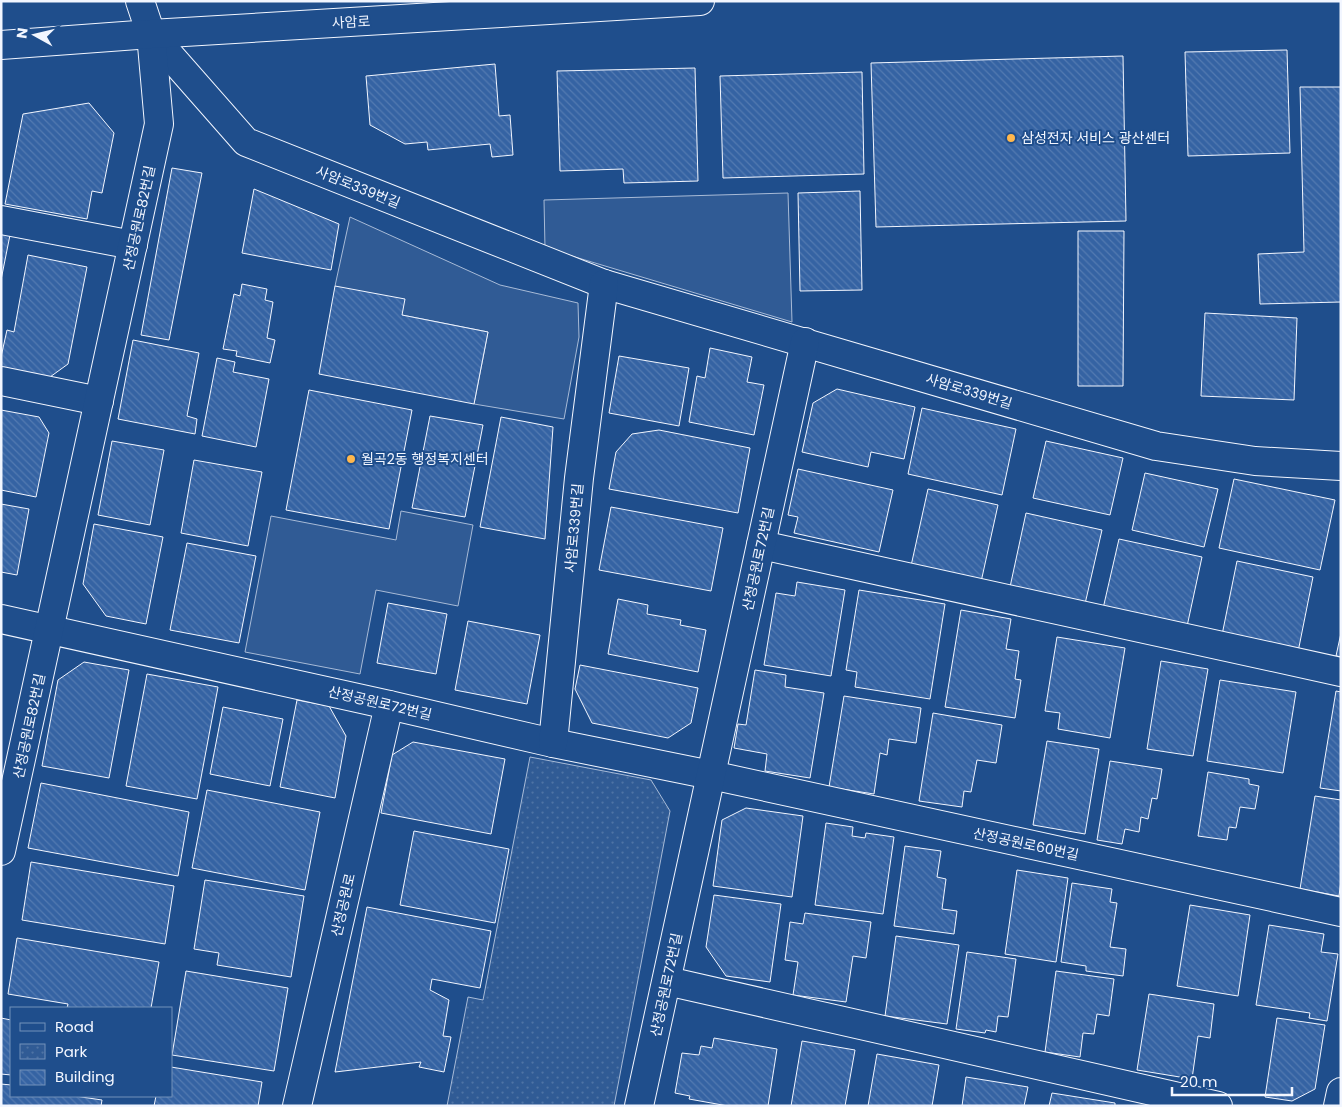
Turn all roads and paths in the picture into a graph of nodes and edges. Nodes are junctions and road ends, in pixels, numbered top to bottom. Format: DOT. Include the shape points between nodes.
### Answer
graph roads {
  1 [pos="140,1"];
  2 [pos="700,1"];
  3 [pos="151,34"];
  4 [pos="1,46"];
  5 [pos="1,220"];
  6 [pos="133,245"];
  7 [pos="604,284"];
  8 [pos="805,342"];
  9 [pos="1,381"];
  10 [pos="99,401"];
  11 [pos="1341,466"];
  12 [pos="761,545"];
  13 [pos="1,619"];
  14 [pos="50,630"];
  15 [pos="1341,672"];
  16 [pos="389,705"];
  17 [pos="553,743"];
  18 [pos="711,776"];
  19 [pos="1,851"];
  20 [pos="1341,912"];
  21 [pos="667,981"];
  22 [pos="1341,1092"];
  23 [pos="297,1106"];
  24 [pos="639,1106"];
  25 [pos="1218,1106"];
  26 [pos="1338,1106"];
  1 -- 3 [label="street"];
  2 -- 3 [label="street, 사암로"];
  3 -- 4 [label="street, 사암로"];
  3 -- 6 [label="street, 산정공원로82번길" via="159,124"];
  3 -- 7 [label="street, 사암로339번길" via="246,142"];
  5 -- 6 [label="street"];
  6 -- 10 [label="street, 산정공원로82번길"];
  7 -- 8 [label="street, 사암로339번길"];
  7 -- 17 [label="street, 사암로339번길" via="579,478"];
  8 -- 11 [label="street, 사암로339번길" via="1156,446 1255,461"];
  8 -- 12 [label="street, 산정공원로72번길"];
  9 -- 10 [label="street"];
  10 -- 14 [label="street, 산정공원로82번길"];
  12 -- 15 [label="street"];
  12 -- 18 [label="street, 산정공원로72번길"];
  13 -- 14 [label="street"];
  14 -- 16 [label="street, 산정공원로72번길"];
  14 -- 19 [label="street, 산정공원로82번길"];
  16 -- 17 [label="street, 산정공원로72번길"];
  16 -- 23 [label="street, 산정공원로"];
  17 -- 18 [label="street, 산정공원로72번길"];
  18 -- 20 [label="street, 산정공원로60번길"];
  18 -- 21 [label="street, 산정공원로72번길"];
  21 -- 24 [label="street, 산정공원로72번길"];
  21 -- 25 [label="street"];
  22 -- 26 [label="street"];
}
